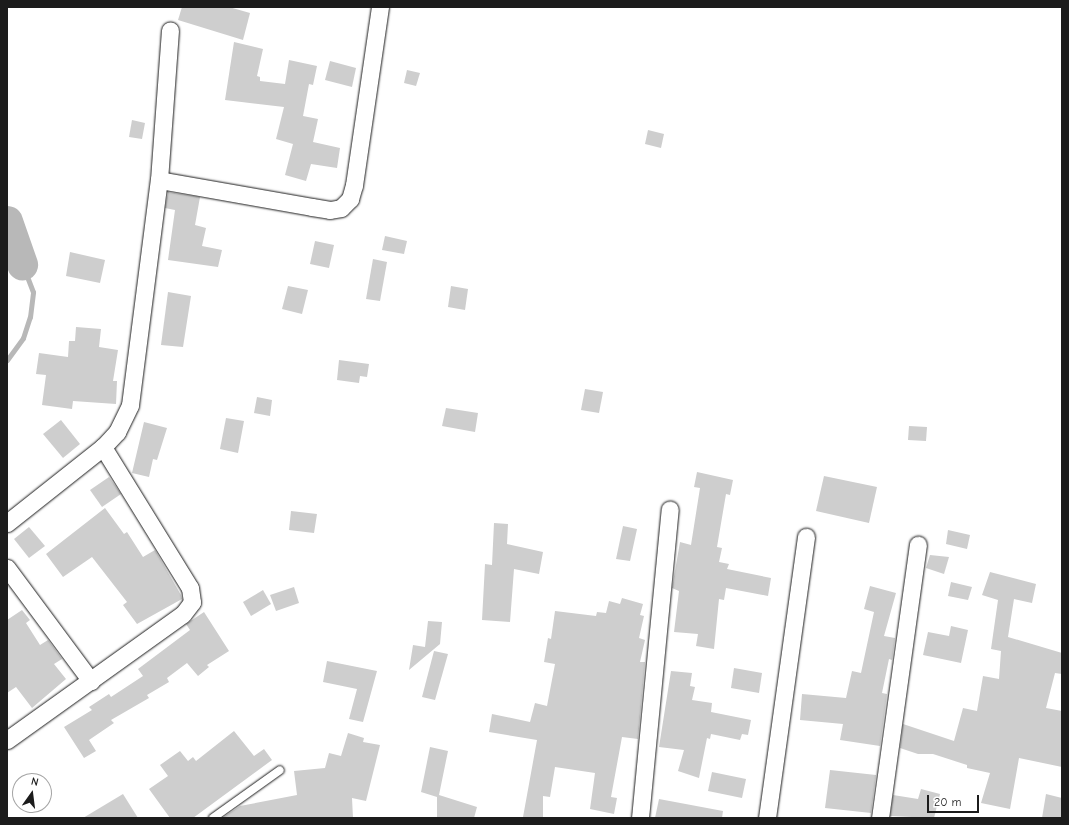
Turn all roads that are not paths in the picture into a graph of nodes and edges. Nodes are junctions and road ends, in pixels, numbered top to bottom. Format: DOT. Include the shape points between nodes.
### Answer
graph roads {
  1 [pos="380,7"];
  2 [pos="170,30"];
  3 [pos="159,180"];
  4 [pos="104,447"];
  5 [pos="670,509"];
  6 [pos="7,523"];
  7 [pos="806,537"];
  8 [pos="918,545"];
  9 [pos="7,568"];
  10 [pos="92,681"];
  11 [pos="7,740"];
  12 [pos="280,770"];
  13 [pos="213,818"];
  14 [pos="640,818"];
  15 [pos="767,818"];
  16 [pos="880,818"];
  1 -- 3 [label="street" via="354,185 350,199 341,208 330,210"];
  2 -- 3 [label="street"];
  3 -- 4 [label="street" via="130,405 117,432"];
  4 -- 6 [label="street"];
  4 -- 10 [label="street" via="193,596 191,607"];
  5 -- 14 [label="street"];
  7 -- 15 [label="street"];
  8 -- 16 [label="street"];
  9 -- 10 [label="street"];
  10 -- 11 [label="street"];
  12 -- 13 [label="lane"];
}
